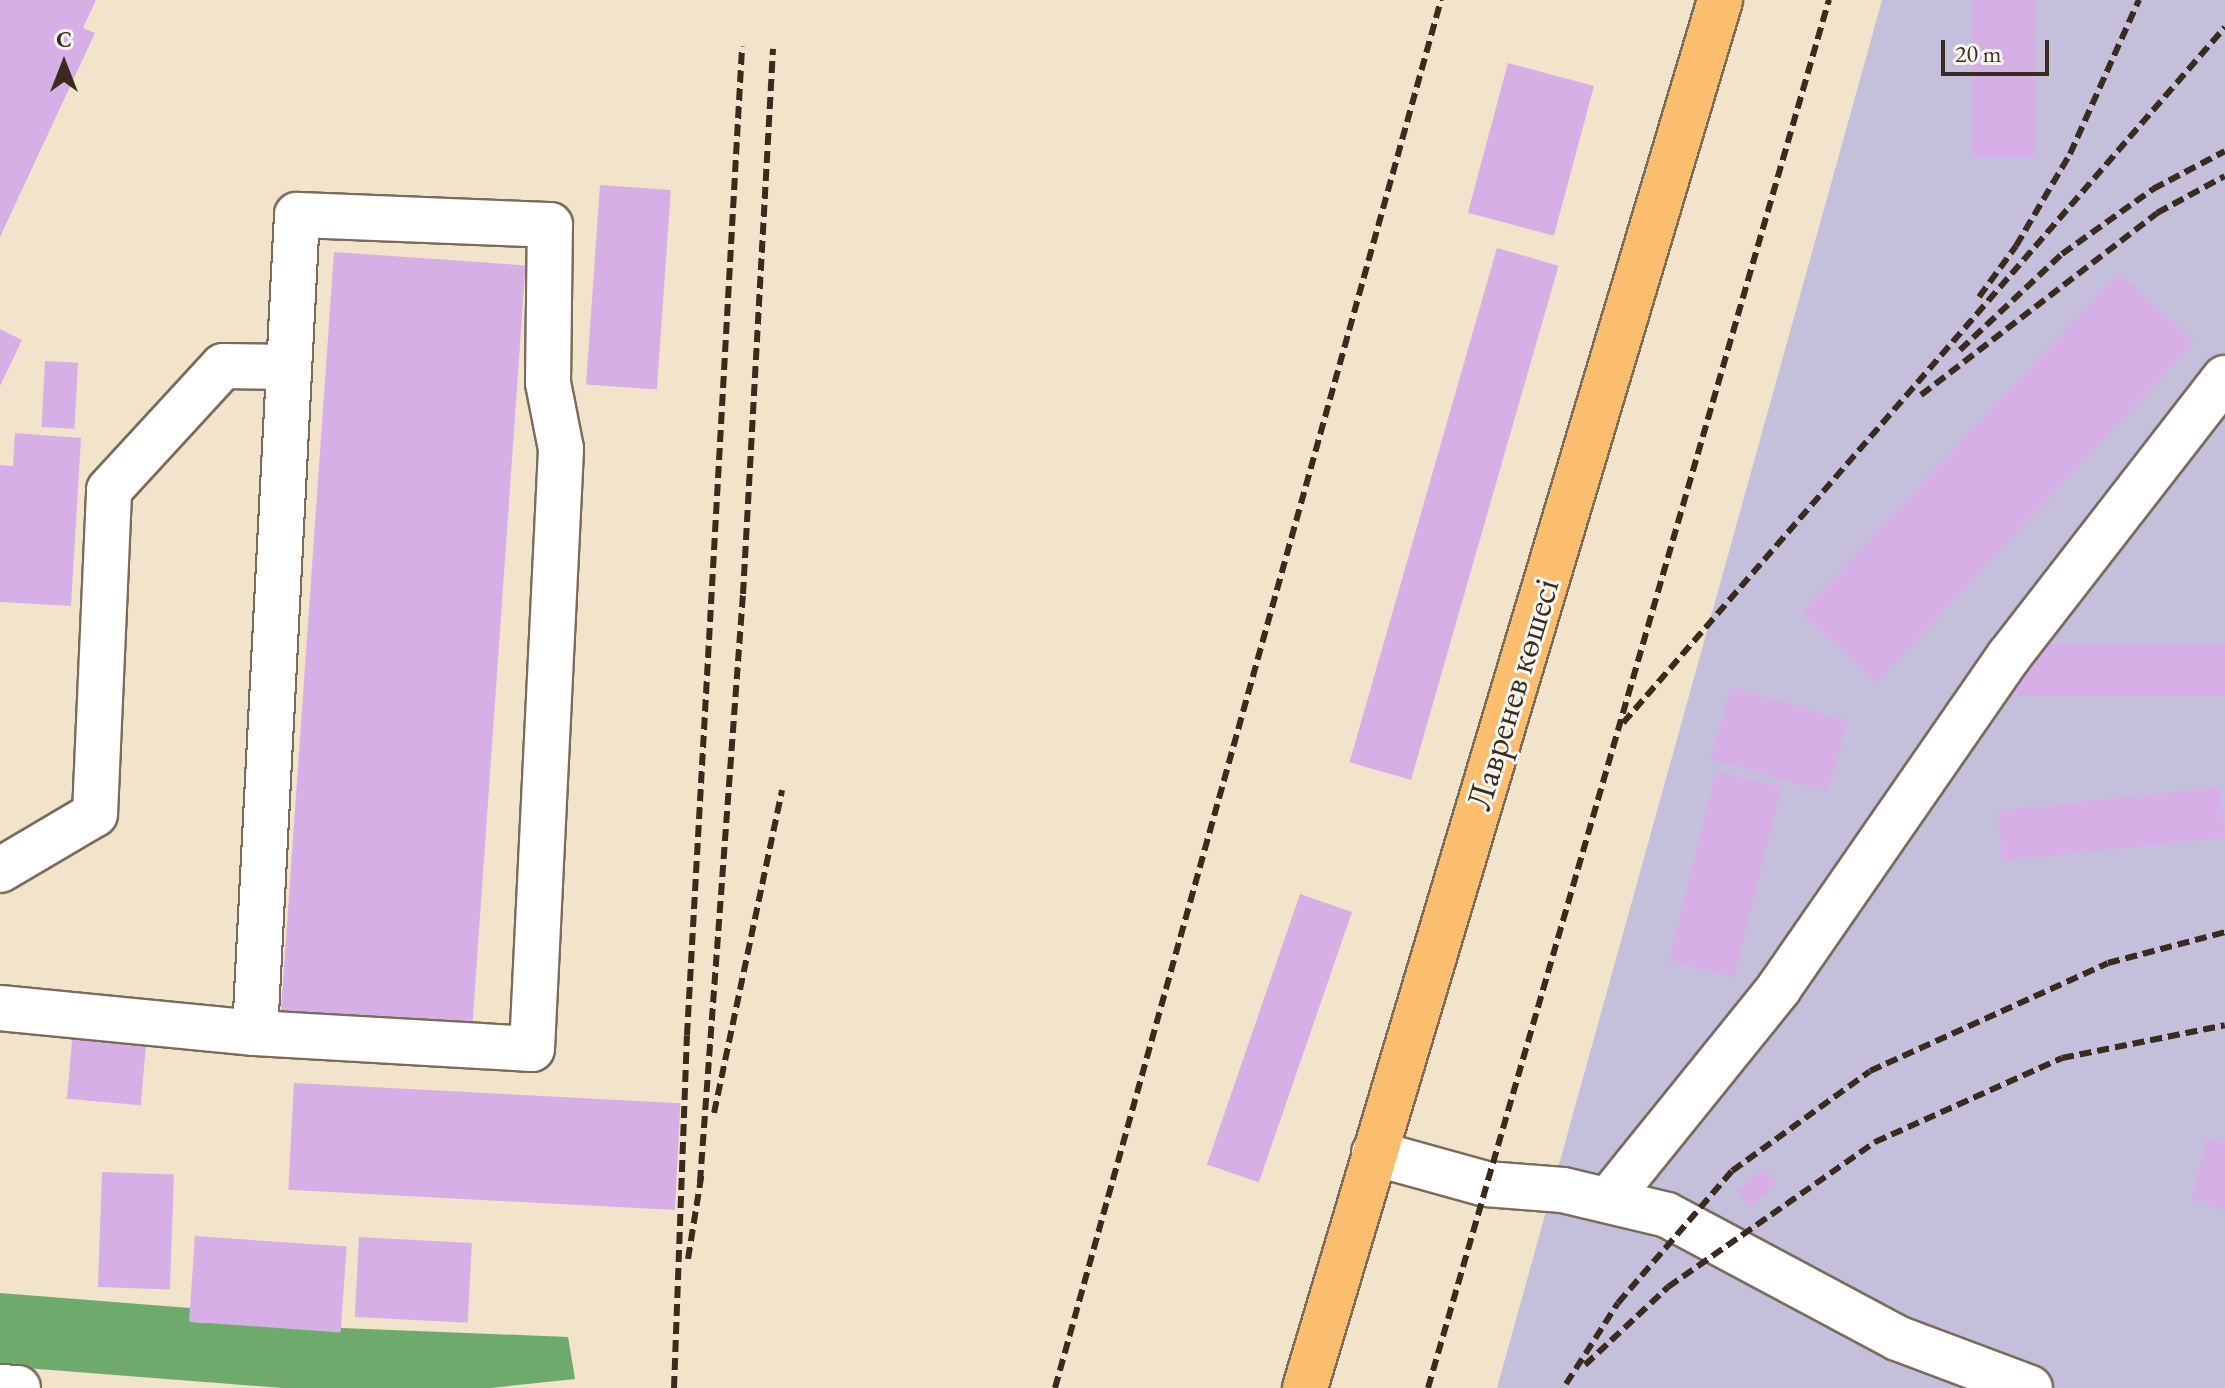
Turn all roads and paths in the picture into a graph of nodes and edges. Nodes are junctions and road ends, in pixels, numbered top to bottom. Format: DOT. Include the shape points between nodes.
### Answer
graph roads {
  1 [pos="1720,0"];
  2 [pos="289,367"];
  3 [pos="2225,378"];
  4 [pos="0,870"];
  5 [pos="0,1008"];
  6 [pos="255,1033"];
  7 [pos="1374,1153"];
  8 [pos="1609,1199"];
  9 [pos="0,1387"];
  10 [pos="18,1388"];
  11 [pos="1305,1388"];
  12 [pos="2030,1388"];
  1 -- 7 [label="main road, Лавренев көшесі"];
  2 -- 4 [label="lane" via="223,366 109,490 95,814"];
  2 -- 6 [label="lane"];
  2 -- 6 [label="lane" via="297,215 550,225 548,383 561,449 532,1049"];
  3 -- 8 [label="lane" via="2009,656 1779,988"];
  5 -- 6 [label="lane"];
  7 -- 8 [label="lane" via="1486,1184"];
  7 -- 11 [label="main road, Лавренев көшесі"];
  8 -- 12 [label="lane" via="1704,1231 1826,1305"];
  9 -- 10 [label="lane"];
}
